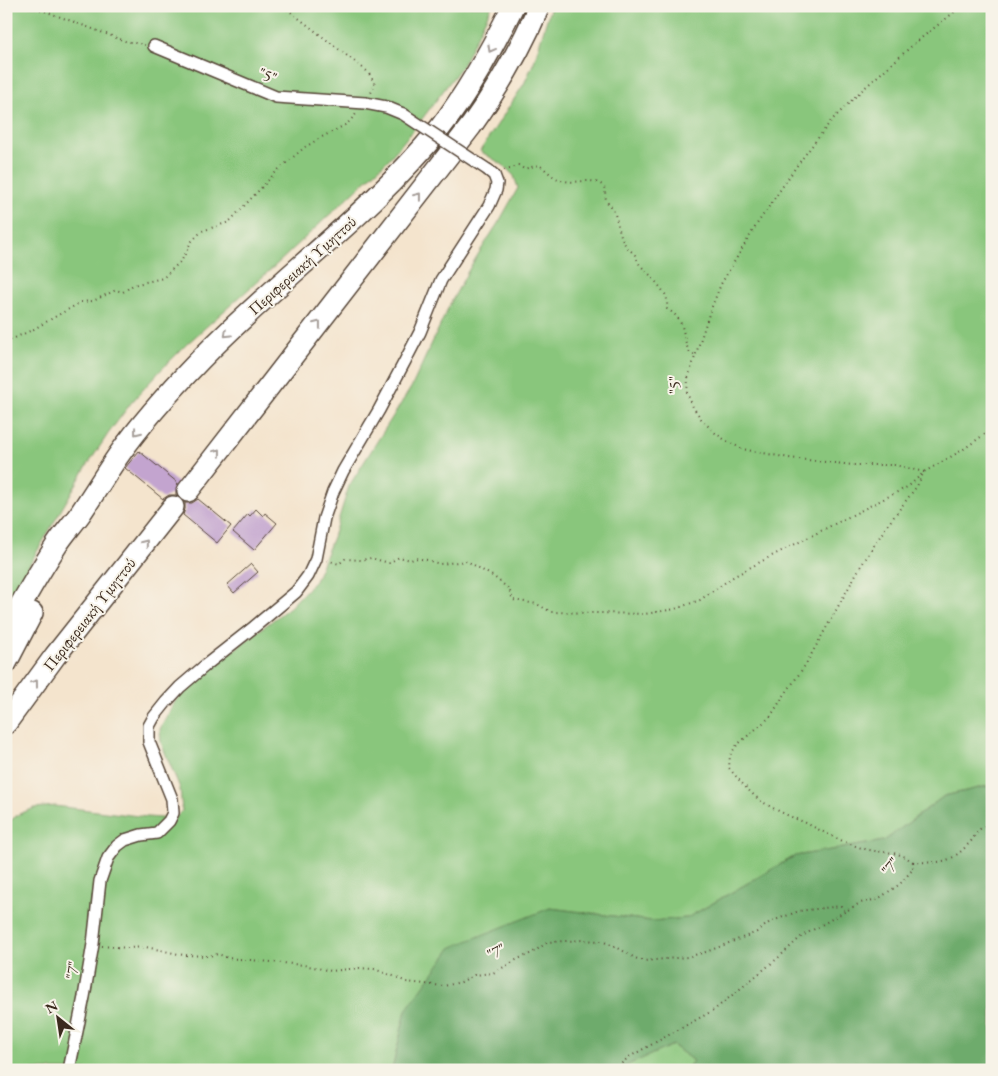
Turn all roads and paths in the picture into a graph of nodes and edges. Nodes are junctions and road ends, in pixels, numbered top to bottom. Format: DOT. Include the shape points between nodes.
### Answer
graph roads {
  1 [pos="31,6"];
  2 [pos="283,6"];
  3 [pos="513,6"];
  4 [pos="538,6"];
  5 [pos="962,6"];
  6 [pos="154,46"];
  7 [pos="365,103"];
  8 [pos="491,173"];
  9 [pos="6,342"];
  10 [pos="695,355"];
  11 [pos="992,429"];
  12 [pos="924,472"];
  13 [pos="188,491"];
  14 [pos="173,507"];
  15 [pos="79,516"];
  16 [pos="316,559"];
  17 [pos="6,630"];
  18 [pos="6,663"];
  19 [pos="6,723"];
  20 [pos="992,822"];
  21 [pos="912,862"];
  22 [pos="846,911"];
  23 [pos="93,944"];
  24 [pos="69,1070"];
  25 [pos="614,1070"];
  1 -- 6 [label="path" via="125,41"];
  2 -- 7 [label="path" via="368,72 375,84"];
  3 -- 15 [label="highway, Περιφερειακή Υμηττού, one-way" via="463,95 429,140 378,195 194,366 124,449"];
  13 -- 4 [label="highway, one-way" via="472,126 507,72"];
  5 -- 10 [label="path" via="915,42 860,92 831,121 798,164 721,284"];
  6 -- 7 [label="street, \"5\"" via="276,97"];
  7 -- 8 [label="street, \"5\", bridge" via="403,114"];
  7 -- 9 [label="path" via="347,124 305,147 278,170 228,222 202,231 191,242 182,260 163,278 133,285 123,292 116,290 94,301 81,302"];
  8 -- 10 [label="path, \"5\"" via="518,165 524,169 539,165 559,179 600,183 606,191 606,201 612,208 620,235 666,295 667,309 679,320 686,347"];
  8 -- 16 [label="street" via="497,183 489,206 441,280 406,361 333,492"];
  10 -- 12 [label="path, \"5\"" via="687,393 693,407 714,432 742,449 853,465 895,465"];
  11 -- 12 [label="path"];
  12 -- 16 [label="path" via="909,486 762,561 700,600 675,609 645,614 551,612 537,604 513,600 509,589 467,561 440,564 399,557 389,564 371,558 345,559 338,564"];
  12 -- 21 [label="path" via="859,569 801,671 770,717 730,755 729,768 750,791 783,813 844,842 868,850 895,853"];
  19 -- 14 [label="highway, Περιφερειακή Υμηττού, one-way"];
  15 -- 17 [label="highway" via="40,571"];
  15 -- 18 [label="highway"];
  16 -- 23 [label="street" via="296,592 180,687 154,718 149,742 172,799 173,813 157,833 126,840 108,858 100,881"];
  20 -- 21 [label="path, \"7\"" via="979,829 950,860"];
  21 -- 22 [label="path, \"7\"" via="913,869 900,884 878,899 860,902"];
  22 -- 23 [label="path, \"7\"" via="841,906 799,911 770,922 757,932 687,957 644,961 602,940 548,942 493,973 474,975 444,986 406,982 374,969 331,971 218,954 183,955 146,947"];
  22 -- 25 [label="path" via="802,936 714,1010 629,1058"];
  23 -- 24 [label="street, \"7\""];
}
